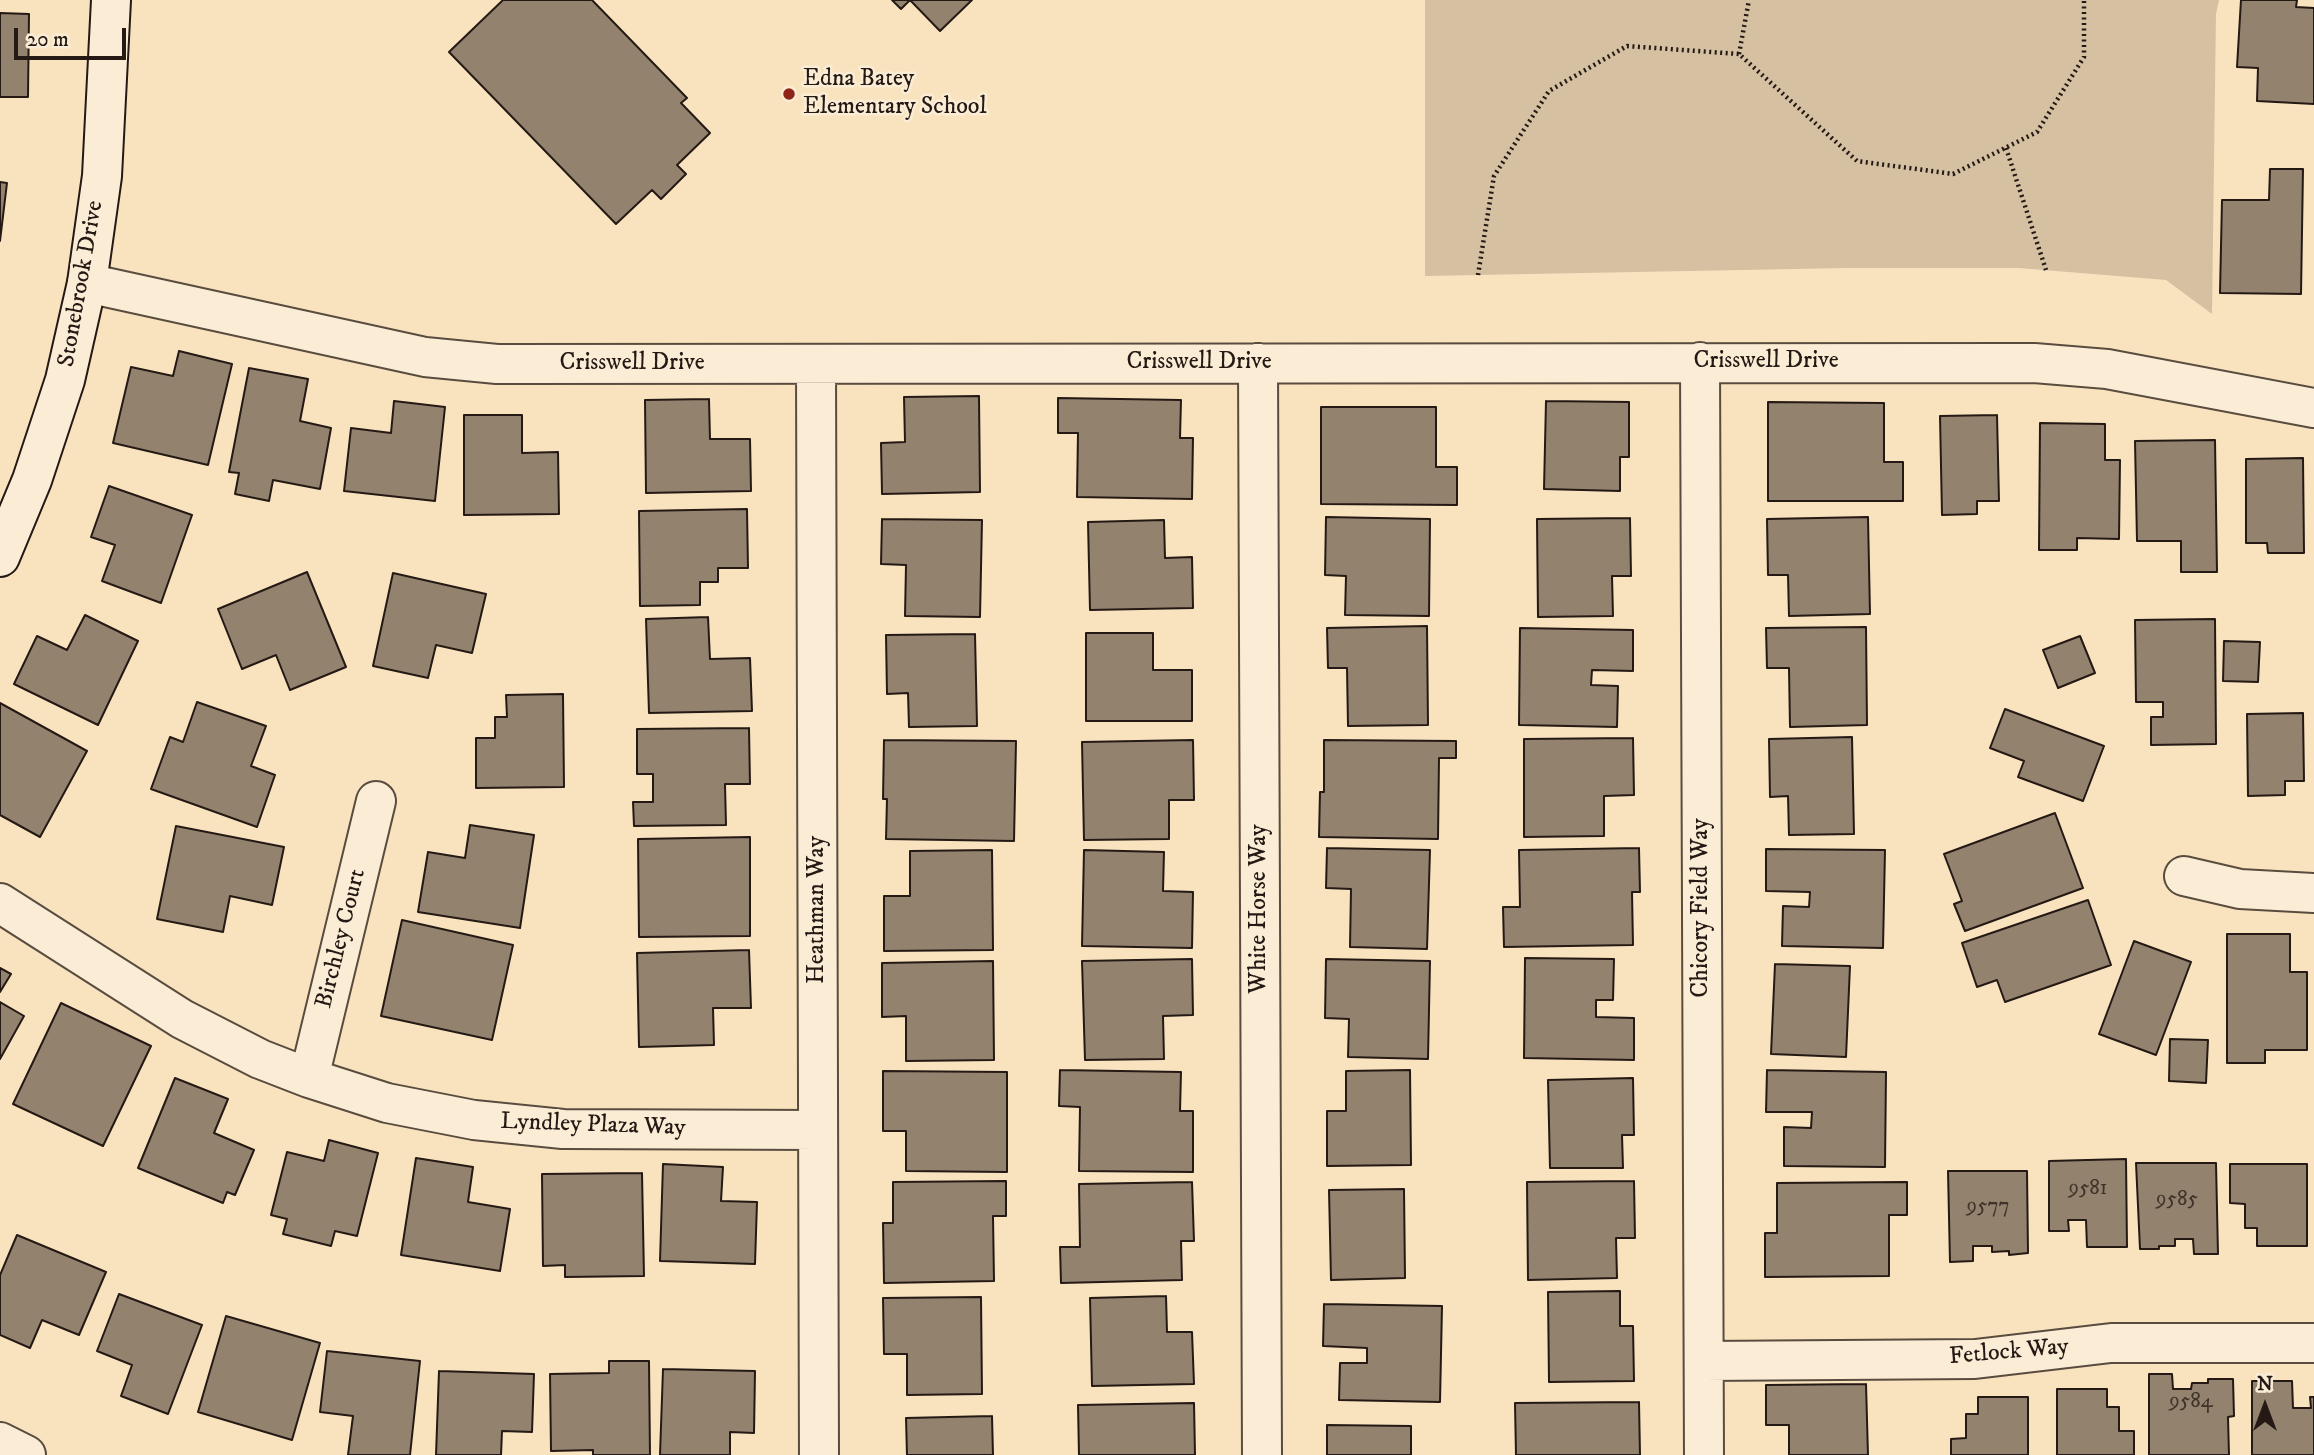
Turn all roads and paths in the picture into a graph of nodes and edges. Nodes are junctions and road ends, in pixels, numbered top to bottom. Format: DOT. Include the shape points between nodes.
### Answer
graph roads {
  1 [pos="111,0"];
  2 [pos="1749,0"];
  3 [pos="2084,0"];
  4 [pos="1739,54"];
  5 [pos="2006,148"];
  6 [pos="2046,270"];
  7 [pos="1478,275"];
  8 [pos="88,283"];
  9 [pos="1700,362"];
  10 [pos="1258,363"];
  11 [pos="816,364"];
  12 [pos="2314,408"];
  13 [pos="0,557"];
  14 [pos="376,801"];
  15 [pos="2184,877"];
  16 [pos="2314,893"];
  17 [pos="0,903"];
  18 [pos="309,1078"];
  19 [pos="818,1130"];
  20 [pos="2314,1343"];
  21 [pos="1704,1361"];
  22 [pos="0,1442"];
  23 [pos="26,1455"];
  24 [pos="819,1455"];
  25 [pos="1262,1455"];
  26 [pos="1704,1455"];
  1 -- 8 [label="street, Stonebrook Drive" via="102,176"];
  2 -- 4 [label="path"];
  3 -- 5 [label="path" via="2084,57 2037,132"];
  4 -- 5 [label="path" via="1857,161 1954,174"];
  4 -- 7 [label="path" via="1627,46 1549,91 1494,176"];
  5 -- 6 [label="path"];
  8 -- 11 [label="street, Crisswell Drive" via="425,357 497,364"];
  8 -- 13 [label="street, Stonebrook Drive" via="65,380"];
  9 -- 10 [label="street, Crisswell Drive"];
  9 -- 12 [label="street, Crisswell Drive" via="2034,363 2119,371"];
  9 -- 21 [label="street, Chicory Field Way"];
  10 -- 11 [label="street, Crisswell Drive"];
  10 -- 25 [label="street, White Horse Way"];
  11 -- 19 [label="street, Heathman Way"];
  14 -- 18 [label="street, Birchley Court"];
  15 -- 16 [label="street" via="2240,889"];
  17 -- 18 [label="street, Lyndley Plaza Way" via="181,1019"];
  18 -- 19 [label="street, Lyndley Plaza Way" via="387,1102 474,1121 562,1129"];
  19 -- 24 [label="street, Heathman Way"];
  20 -- 21 [label="street, Fetlock Way" via="2111,1343 1975,1360"];
  21 -- 26 [label="street, Chicory Field Way"];
  22 -- 23 [label="street"];
}
